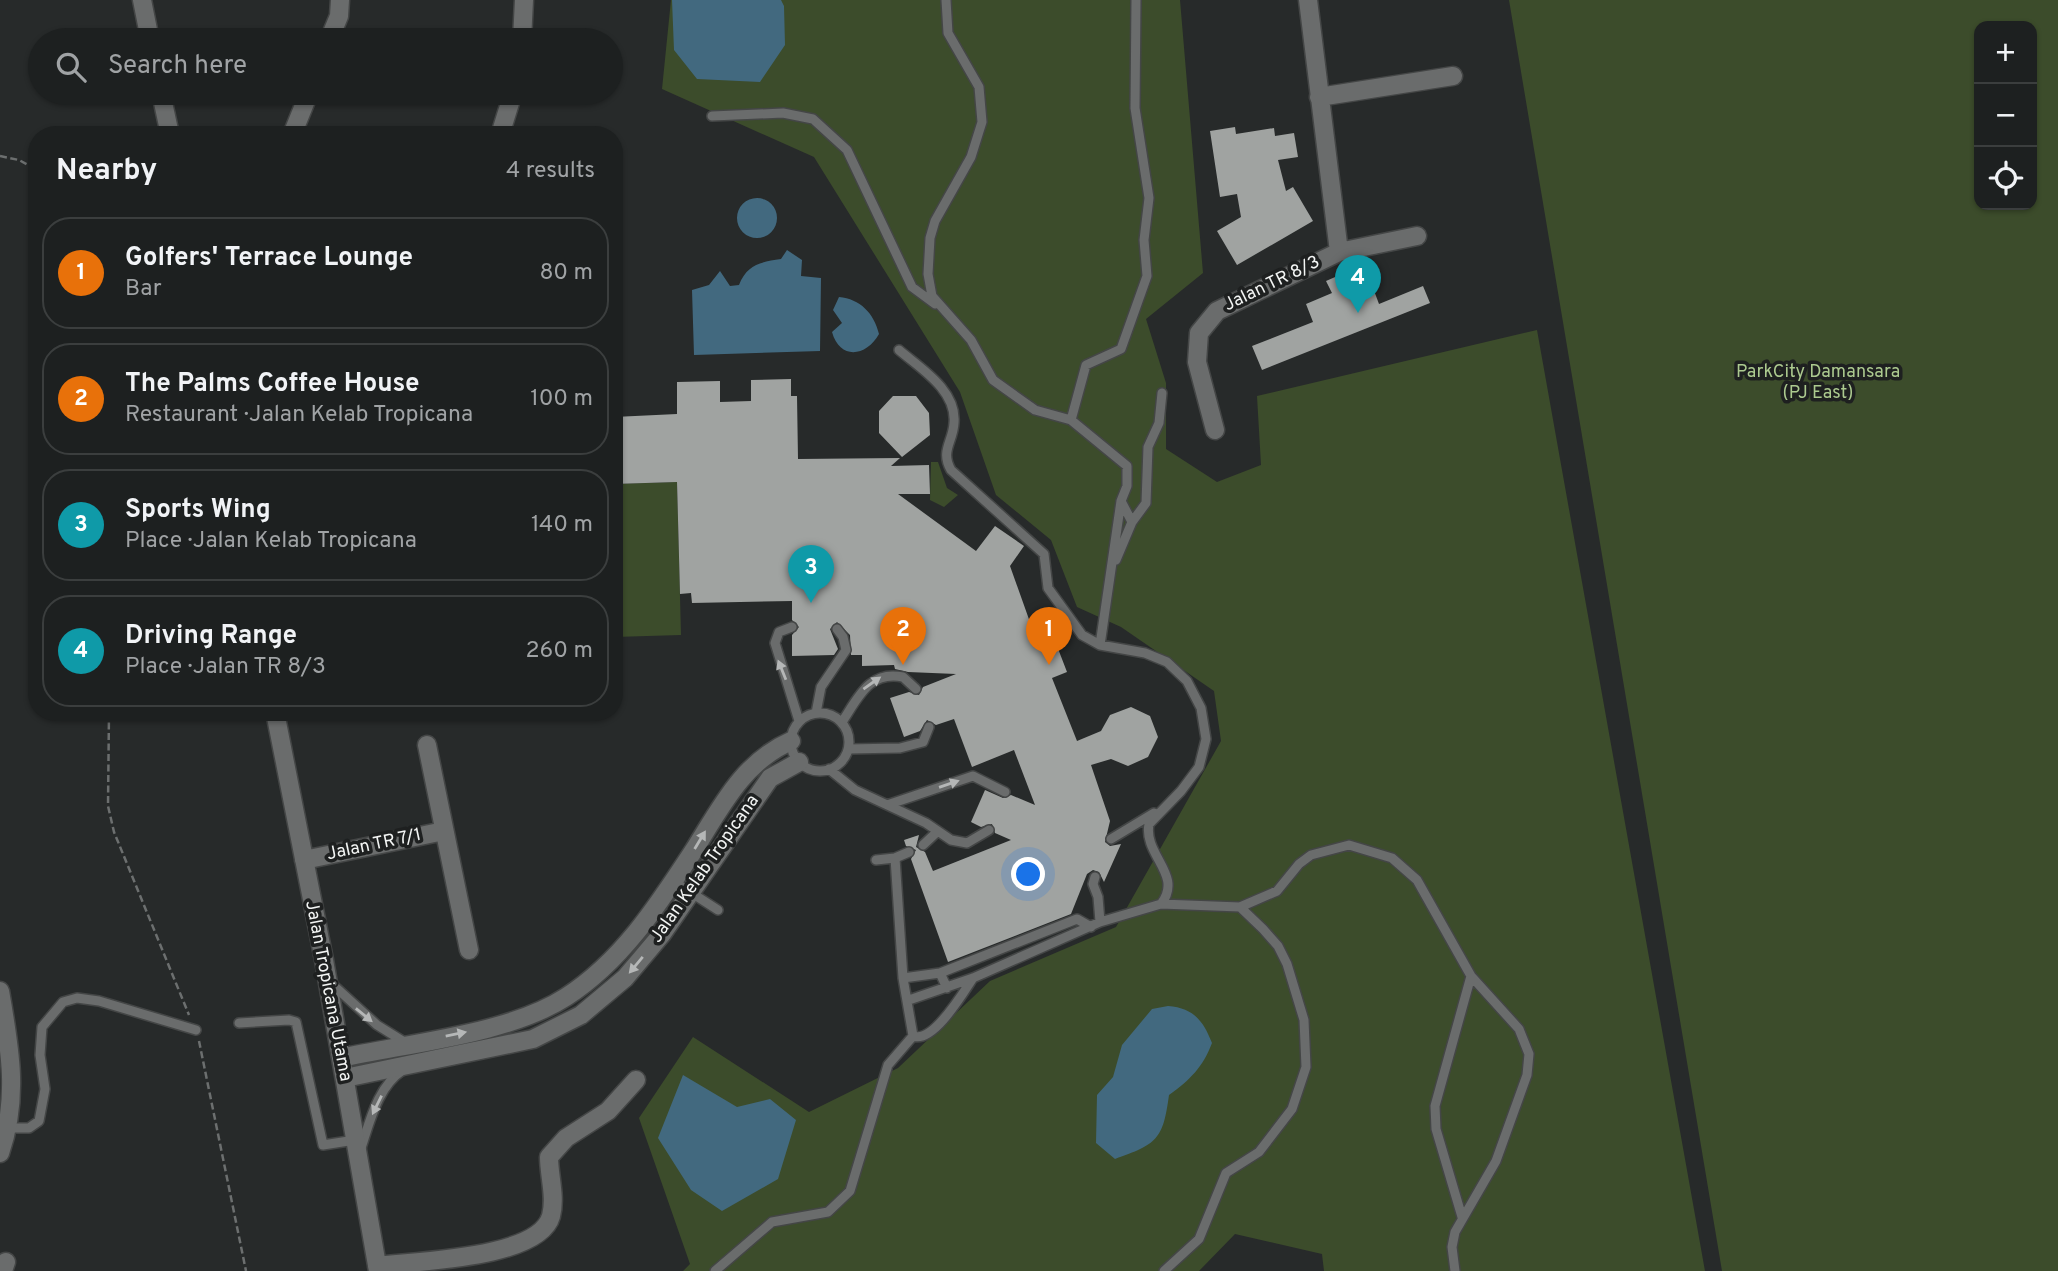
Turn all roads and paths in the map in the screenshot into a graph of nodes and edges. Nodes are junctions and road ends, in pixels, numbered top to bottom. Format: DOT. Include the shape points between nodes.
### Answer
graph roads {
  1 [pos="142,0"];
  2 [pos="340,0"];
  3 [pos="524,0"];
  4 [pos="946,0"];
  5 [pos="1136,0"];
  6 [pos="1308,0"];
  7 [pos="148,28"];
  8 [pos="334,28"];
  9 [pos="523,28"];
  10 [pos="1453,76"];
  11 [pos="1319,97"];
  12 [pos="164,105"];
  13 [pos="304,105"];
  14 [pos="509,105"];
  15 [pos="712,116"];
  16 [pos="168,126"];
  17 [pos="296,126"];
  18 [pos="503,126"];
  19 [pos="0,156"];
  20 [pos="28,165"];
  21 [pos="1417,236"];
  22 [pos="1339,252"];
  23 [pos="940,307"];
  24 [pos="899,350"];
  25 [pos="1162,393"];
  26 [pos="1072,420"];
  27 [pos="1215,430"];
  28 [pos="1121,501"];
  29 [pos="1132,522"];
  30 [pos="1110,572"];
  31 [pos="792,626"];
  32 [pos="837,629"];
  33 [pos="1100,645"];
  34 [pos="916,689"];
  35 [pos="816,712"];
  36 [pos="108,721"];
  37 [pos="277,721"];
  38 [pos="799,721"];
  39 [pos="842,722"];
  40 [pos="929,727"];
  41 [pos="791,741"];
  42 [pos="427,746"];
  43 [pos="848,750"];
  44 [pos="799,762"];
  45 [pos="829,769"];
  46 [pos="1005,792"];
  47 [pos="890,804"];
  48 [pos="1165,807"];
  49 [pos="989,830"];
  50 [pos="444,831"];
  51 [pos="938,831"];
  52 [pos="1111,839"];
  53 [pos="923,845"];
  54 [pos="909,852"];
  55 [pos="895,858"];
  56 [pos="303,860"];
  57 [pos="876,860"];
  58 [pos="1095,877"];
  59 [pos="673,881"];
  60 [pos="692,894"];
  61 [pos="1161,904"];
  62 [pos="1240,907"];
  63 [pos="718,910"];
  64 [pos="1095,924"];
  65 [pos="468,950"];
  66 [pos="940,973"];
  67 [pos="1471,976"];
  68 [pos="327,978"];
  69 [pos="903,978"];
  70 [pos="973,978"];
  71 [pos="947,988"];
  72 [pos="0,991"];
  73 [pos="908,1000"];
  74 [pos="3,1023"];
  75 [pos="239,1023"];
  76 [pos="196,1030"];
  77 [pos="913,1036"];
  78 [pos="408,1044"];
  79 [pos="341,1058"];
  80 [pos="411,1065"];
  81 [pos="345,1078"];
  82 [pos="636,1080"];
  83 [pos="9,1128"];
  84 [pos="357,1148"];
  85 [pos="0,1153"];
  86 [pos="1462,1217"];
  87 [pos="377,1269"];
  88 [pos="246,1271"];
  89 [pos="715,1271"];
  90 [pos="1164,1271"];
  91 [pos="1455,1271"];
  1 -- 7 [label="street"];
  2 -- 8 [label="street"];
  3 -- 9 [label="street"];
  4 -- 23 [label="lane" via="948,33 979,87 982,122 968,164 930,237 928,274 932,296"];
  5 -- 26 [label="lane" via="1135,108 1149,198 1144,240 1147,276 1121,349 1086,365"];
  6 -- 11 [label="street, Jalan TR 8/3"];
  10 -- 11 [label="street"];
  11 -- 22 [label="street, Jalan TR 8/3"];
  12 -- 16 [label="street"];
  13 -- 17 [label="street"];
  14 -- 18 [label="street"];
  15 -- 23 [label="lane" via="783,113 813,119 847,150 912,287"];
  19 -- 20 [label="path"];
  21 -- 22 [label="street"];
  22 -- 27 [label="street, Jalan TR 8/3" via="1217,311 1199,333 1197,362"];
  23 -- 26 [label="lane" via="971,340 993,380 1035,410"];
  24 -- 33 [label="lane" via="936,381 952,405 954,423 945,451 951,470 1038,547 1046,562 1048,588 1060,609 1082,635"];
  25 -- 29 [label="lane" via="1158,423 1148,447 1146,503"];
  26 -- 28 [label="lane" via="1127,466"];
  28 -- 29 [label="lane"];
  28 -- 30 [label="lane"];
  29 -- 30 [label="lane"];
  30 -- 33 [label="lane"];
  38 -- 31 [label="lane, one-way" via="775,643 779,632"];
  32 -- 35 [label="lane" via="845,642 845,656 821,687"];
  33 -- 48 [label="lane" via="1167,662 1187,681 1201,708 1206,739 1199,766"];
  39 -- 34 [label="lane, one-way" via="861,691 877,678 903,677"];
  35 -- 38 [label="lane"];
  35 -- 39 [label="lane"];
  36 -- 76 [label="path" via="108,806 114,832"];
  37 -- 56 [label="street, Jalan Tropicana Utama"];
  38 -- 41 [label="lane"];
  39 -- 43 [label="lane"];
  40 -- 43 [label="lane" via="923,741 911,746"];
  41 -- 44 [label="lane"];
  59 -- 41 [label="street, Jalan Kelab Tropicana, one-way" via="743,776 766,754"];
  42 -- 50 [label="street, Jalan TR 7/1"];
  43 -- 45 [label="lane" via="838,765"];
  44 -- 45 [label="lane" via="813,770"];
  44 -- 60 [label="street, Jalan Kelab Tropicana" via="775,773 762,788"];
  45 -- 47 [label="lane" via="855,790"];
  47 -- 46 [label="lane, one-way" via="973,776"];
  47 -- 51 [label="lane"];
  48 -- 52 [label="lane"];
  48 -- 61 [label="lane" via="1153,818 1147,833 1169,881"];
  49 -- 51 [label="lane" via="967,843 951,841"];
  50 -- 56 [label="street, Jalan TR 7/1"];
  50 -- 65 [label="street, Jalan TR 7/1"];
  51 -- 53 [label="lane"];
  54 -- 55 [label="lane"];
  55 -- 57 [label="lane"];
  55 -- 69 [label="lane"];
  56 -- 68 [label="street, Jalan Tropicana Utama"];
  58 -- 64 [label="lane"];
  59 -- 60 [label="lane"];
  78 -- 59 [label="street, Jalan Kelab Tropicana, one-way" via="524,1019 568,996 629,942"];
  60 -- 63 [label="lane"];
  60 -- 80 [label="street, Jalan Kelab Tropicana, one-way" via="625,978 564,1026 533,1039"];
  61 -- 62 [label="lane"];
  61 -- 64 [label="lane"];
  62 -- 67 [label="lane" via="1277,891 1299,864 1321,850 1349,845 1377,851 1417,880"];
  62 -- 90 [label="lane" via="1278,946 1287,964 1304,1020 1306,1067 1292,1110 1259,1152 1226,1173 1199,1239"];
  64 -- 66 [label="lane" via="1077,919"];
  64 -- 70 [label="lane"];
  66 -- 69 [label="lane"];
  66 -- 71 [label="lane"];
  67 -- 86 [label="lane" via="1435,1106 1436,1129"];
  67 -- 86 [label="lane" via="1519,1029 1529,1063 1496,1161"];
  68 -- 78 [label="lane, one-way" via="377,1025"];
  68 -- 79 [label="street, Jalan Tropicana Utama"];
  69 -- 73 [label="lane"];
  70 -- 71 [label="lane"];
  70 -- 77 [label="lane" via="948,1015 925,1035"];
  71 -- 73 [label="lane"];
  72 -- 74 [label="street"];
  73 -- 77 [label="lane"];
  74 -- 83 [label="street" via="13,1097"];
  75 -- 84 [label="lane" via="296,1022 323,1145"];
  76 -- 83 [label="lane" via="99,1001 77,998 62,1002 43,1027 40,1055 45,1089 39,1121 29,1128"];
  76 -- 88 [label="path"];
  77 -- 89 [label="lane" via="888,1065 850,1191 839,1205 817,1216 772,1222"];
  78 -- 79 [label="street, Jalan Kelab Tropicana"];
  79 -- 81 [label="street, Jalan Tropicana Utama"];
  80 -- 81 [label="street, Jalan Kelab Tropicana"];
  80 -- 84 [label="lane, one-way" via="388,1084"];
  81 -- 84 [label="street, Jalan Tropicana Utama"];
  82 -- 87 [label="street" via="608,1111 566,1138 549,1157 553,1203 543,1231 507,1249"];
  83 -- 85 [label="street"];
  84 -- 87 [label="street, Jalan Tropicana Utama"];
  86 -- 91 [label="lane" via="1452,1247"];
}
